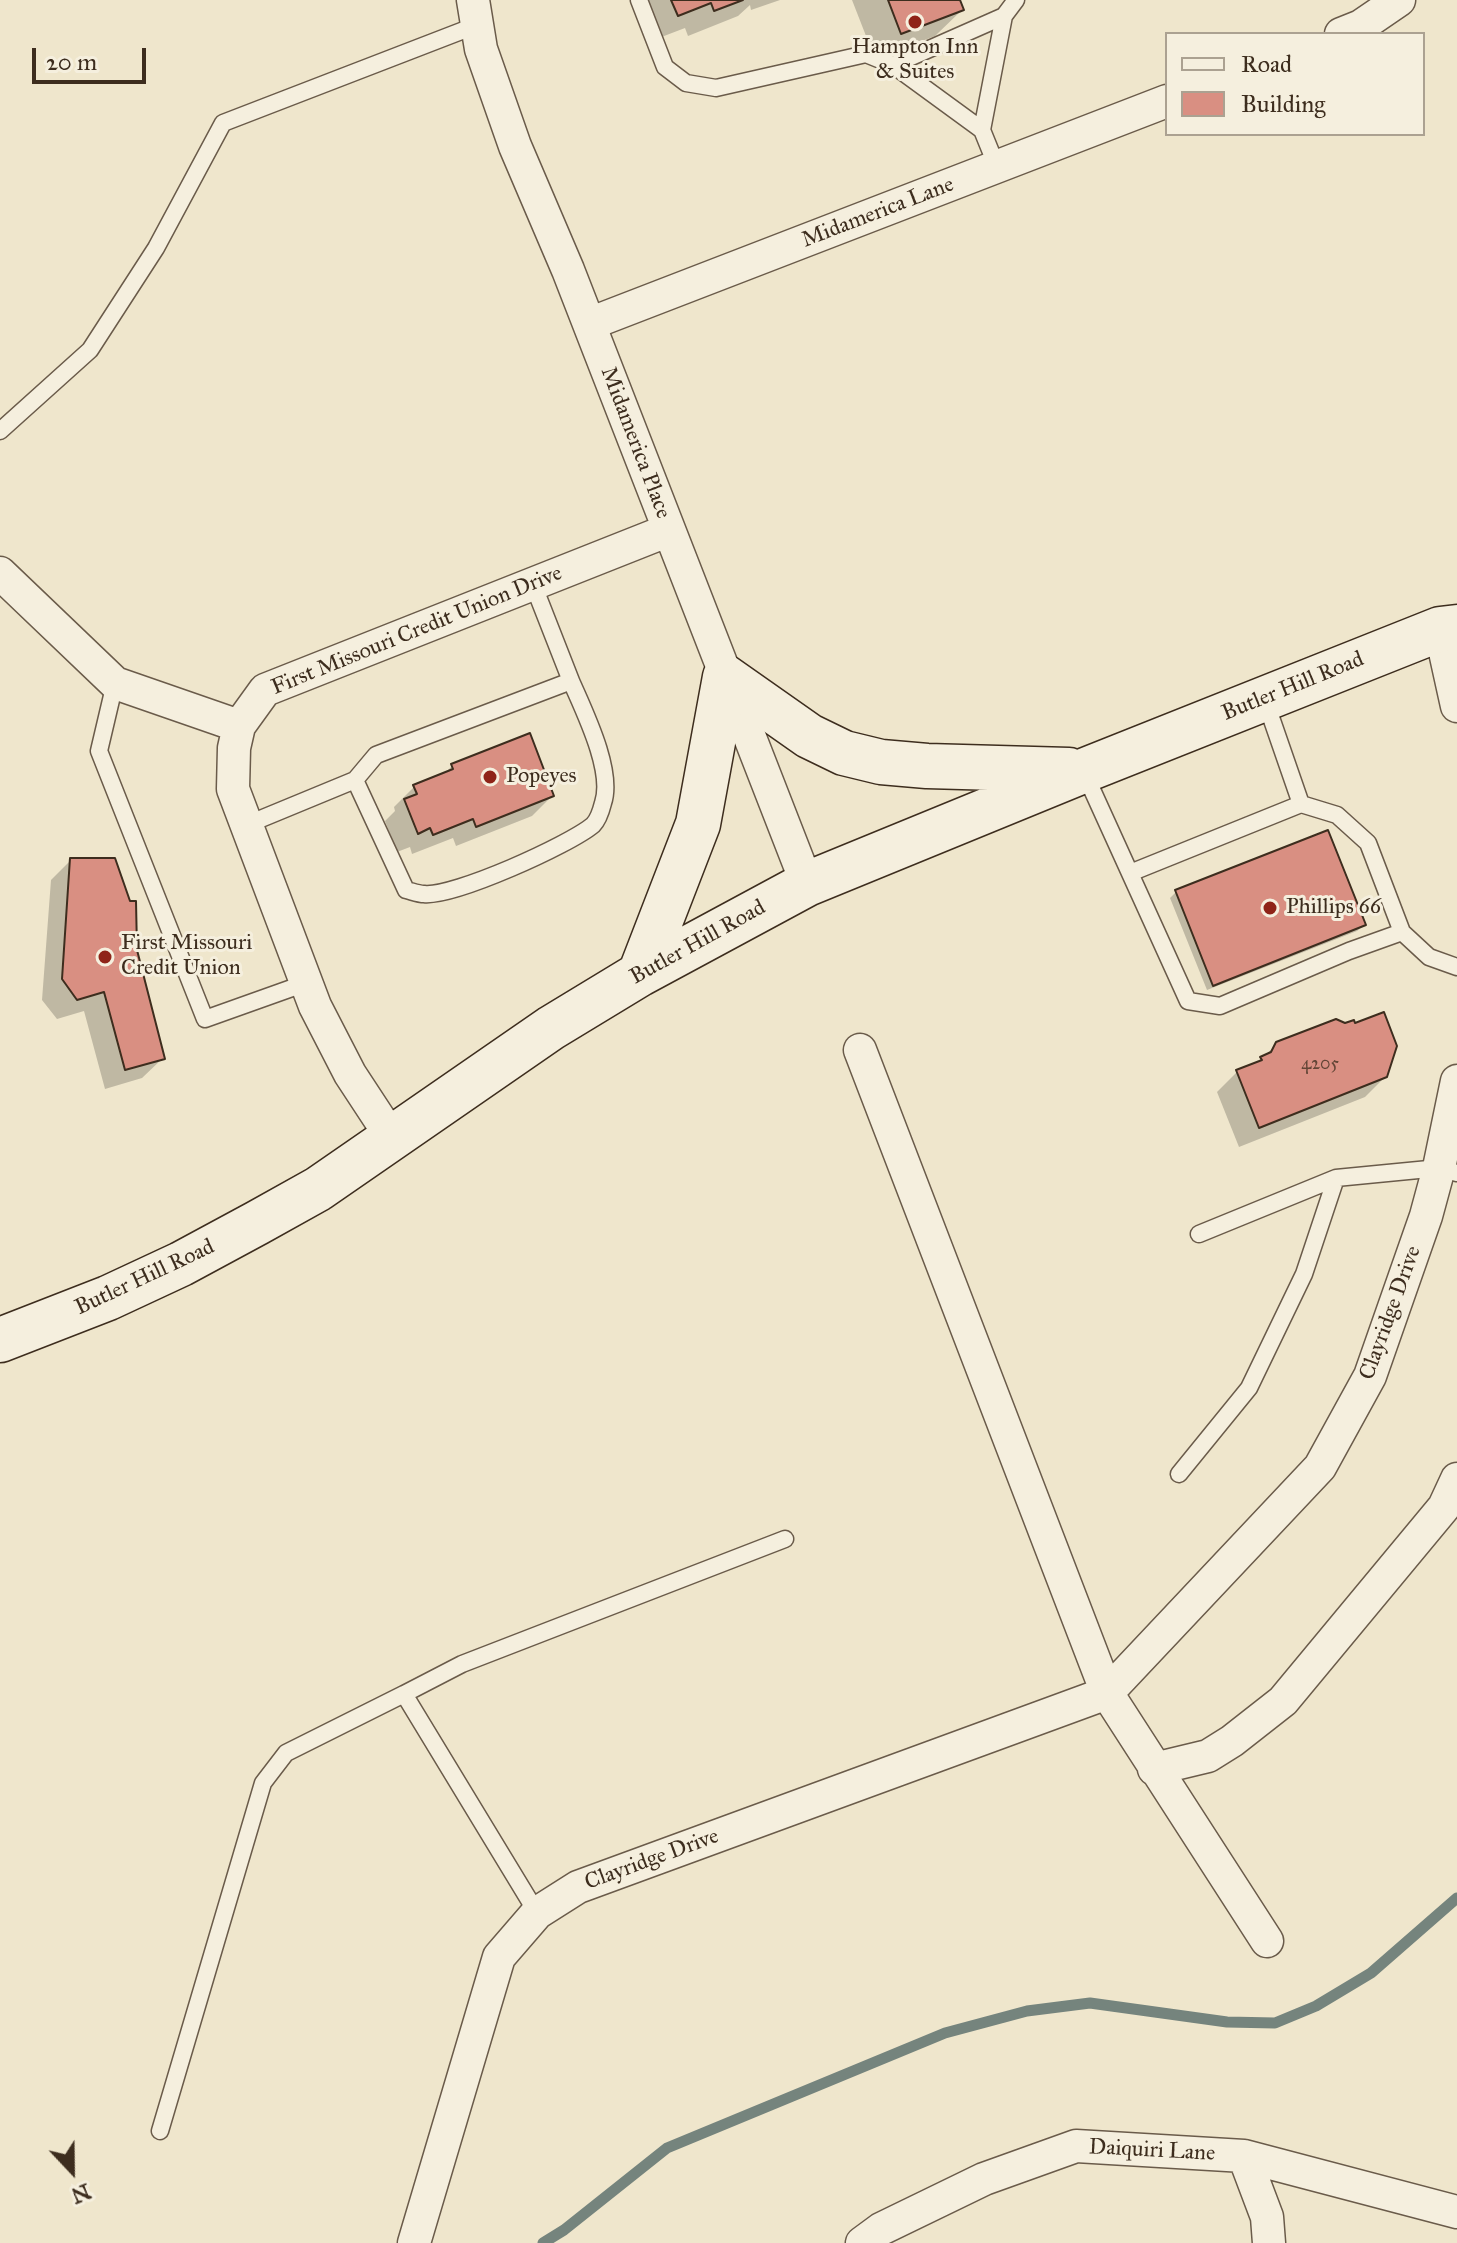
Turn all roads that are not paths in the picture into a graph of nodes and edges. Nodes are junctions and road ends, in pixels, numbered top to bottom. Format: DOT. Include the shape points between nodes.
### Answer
graph roads {
  1 [pos="639,0"];
  2 [pos="1016,0"];
  3 [pos="1399,0"];
  4 [pos="475,12"];
  5 [pos="1004,16"];
  6 [pos="1346,32"];
  7 [pos="893,65"];
  8 [pos="1165,102"];
  9 [pos="982,130"];
  10 [pos="997,167"];
  11 [pos="589,324"];
  12 [pos="0,431"];
  13 [pos="669,530"];
  14 [pos="0,573"];
  15 [pos="533,584"];
  16 [pos="1451,624"];
  17 [pos="725,677"];
  18 [pos="571,681"];
  19 [pos="115,683"];
  20 [pos="1265,699"];
  21 [pos="1457,706"];
  22 [pos="239,726"];
  23 [pos="1083,771"];
  24 [pos="355,780"];
  25 [pos="1301,804"];
  26 [pos="246,825"];
  27 [pos="1130,873"];
  28 [pos="807,884"];
  29 [pos="1402,932"];
  30 [pos="1457,967"];
  31 [pos="640,974"];
  32 [pos="306,983"];
  33 [pos="860,1050"];
  34 [pos="1457,1081"];
  35 [pos="392,1138"];
  36 [pos="1448,1171"];
  37 [pos="1336,1178"];
  38 [pos="1199,1234"];
  39 [pos="0,1340"];
  40 [pos="1179,1474"];
  41 [pos="1457,1479"];
  42 [pos="785,1539"];
  43 [pos="1107,1693"];
  44 [pos="404,1694"];
  45 [pos="1154,1769"];
  46 [pos="537,1913"];
  47 [pos="1267,1941"];
  48 [pos="160,2131"];
  49 [pos="1244,2156"];
  50 [pos="1457,2212"];
  51 [pos="414,2243"];
  52 [pos="862,2243"];
  53 [pos="1269,2243"];
  1 -- 7 [label="lane" via="665,67 686,83 716,88 866,54"];
  2 -- 5 [label="lane"];
  3 -- 6 [label="street"];
  4 -- 11 [label="street, Midamerica Place" via="481,49 515,146"];
  4 -- 12 [label="lane" via="223,123 156,248 90,350"];
  5 -- 7 [label="lane"];
  5 -- 9 [label="lane"];
  7 -- 9 [label="lane"];
  8 -- 10 [label="street, Midamerica Lane"];
  9 -- 10 [label="lane"];
  10 -- 11 [label="street, Midamerica Lane"];
  11 -- 13 [label="street, Midamerica Place"];
  13 -- 15 [label="street, First Missouri Credit Union Drive"];
  13 -- 17 [label="street, Midamerica Place"];
  14 -- 19 [label="street"];
  15 -- 18 [label="lane"];
  15 -- 22 [label="street, First Missouri Credit Union Drive" via="265,690"];
  16 -- 20 [label="main road, Butler Hill Road"];
  16 -- 21 [label="street"];
  17 -- 23 [label="main road" via="809,736 844,753 927,766"];
  17 -- 28 [label="street, Midamerica Place"];
  17 -- 31 [label="main road" via="698,824"];
  18 -- 24 [label="lane" via="376,755"];
  18 -- 24 [label="lane" via="603,765 605,800 596,822 577,836 471,884 425,895 406,890"];
  19 -- 22 [label="street"];
  19 -- 32 [label="lane" via="99,751 205,1019"];
  20 -- 23 [label="main road, Butler Hill Road"];
  20 -- 25 [label="lane"];
  22 -- 26 [label="street, First Missouri Credit Union Drive" via="233,789"];
  23 -- 27 [label="lane"];
  23 -- 28 [label="main road, Butler Hill Road"];
  24 -- 26 [label="lane"];
  25 -- 27 [label="lane"];
  25 -- 29 [label="lane" via="1337,815 1368,843"];
  26 -- 32 [label="street, First Missouri Credit Union Drive"];
  27 -- 29 [label="lane" via="1188,1001 1201,1005 1220,1006"];
  28 -- 31 [label="main road, Butler Hill Road"];
  29 -- 30 [label="lane" via="1429,957"];
  31 -- 35 [label="main road, Butler Hill Road" via="551,1028"];
  32 -- 35 [label="street, First Missouri Credit Union Drive" via="350,1074"];
  33 -- 43 [label="street"];
  34 -- 36 [label="street, Clayridge Drive"];
  35 -- 39 [label="main road, Butler Hill Road" via="318,1189 181,1264"];
  36 -- 37 [label="lane"];
  36 -- 43 [label="street, Clayridge Drive" via="1426,1216 1370,1376 1320,1467"];
  37 -- 38 [label="lane"];
  37 -- 40 [label="lane" via="1304,1274 1249,1388"];
  41 -- 45 [label="street" via="1444,1507 1283,1701 1208,1756"];
  42 -- 44 [label="lane" via="462,1664"];
  43 -- 45 [label="street"];
  43 -- 46 [label="street, Clayridge Drive" via="578,1887"];
  44 -- 46 [label="lane"];
  44 -- 48 [label="lane" via="286,1753 263,1783"];
  45 -- 47 [label="street"];
  46 -- 51 [label="street, Clayridge Drive" via="499,1957"];
  49 -- 50 [label="street, Daiquiri Lane"];
  49 -- 52 [label="street, Daiquiri Lane" via="1076,2146 984,2179"];
  49 -- 53 [label="street" via="1267,2217"];
}
